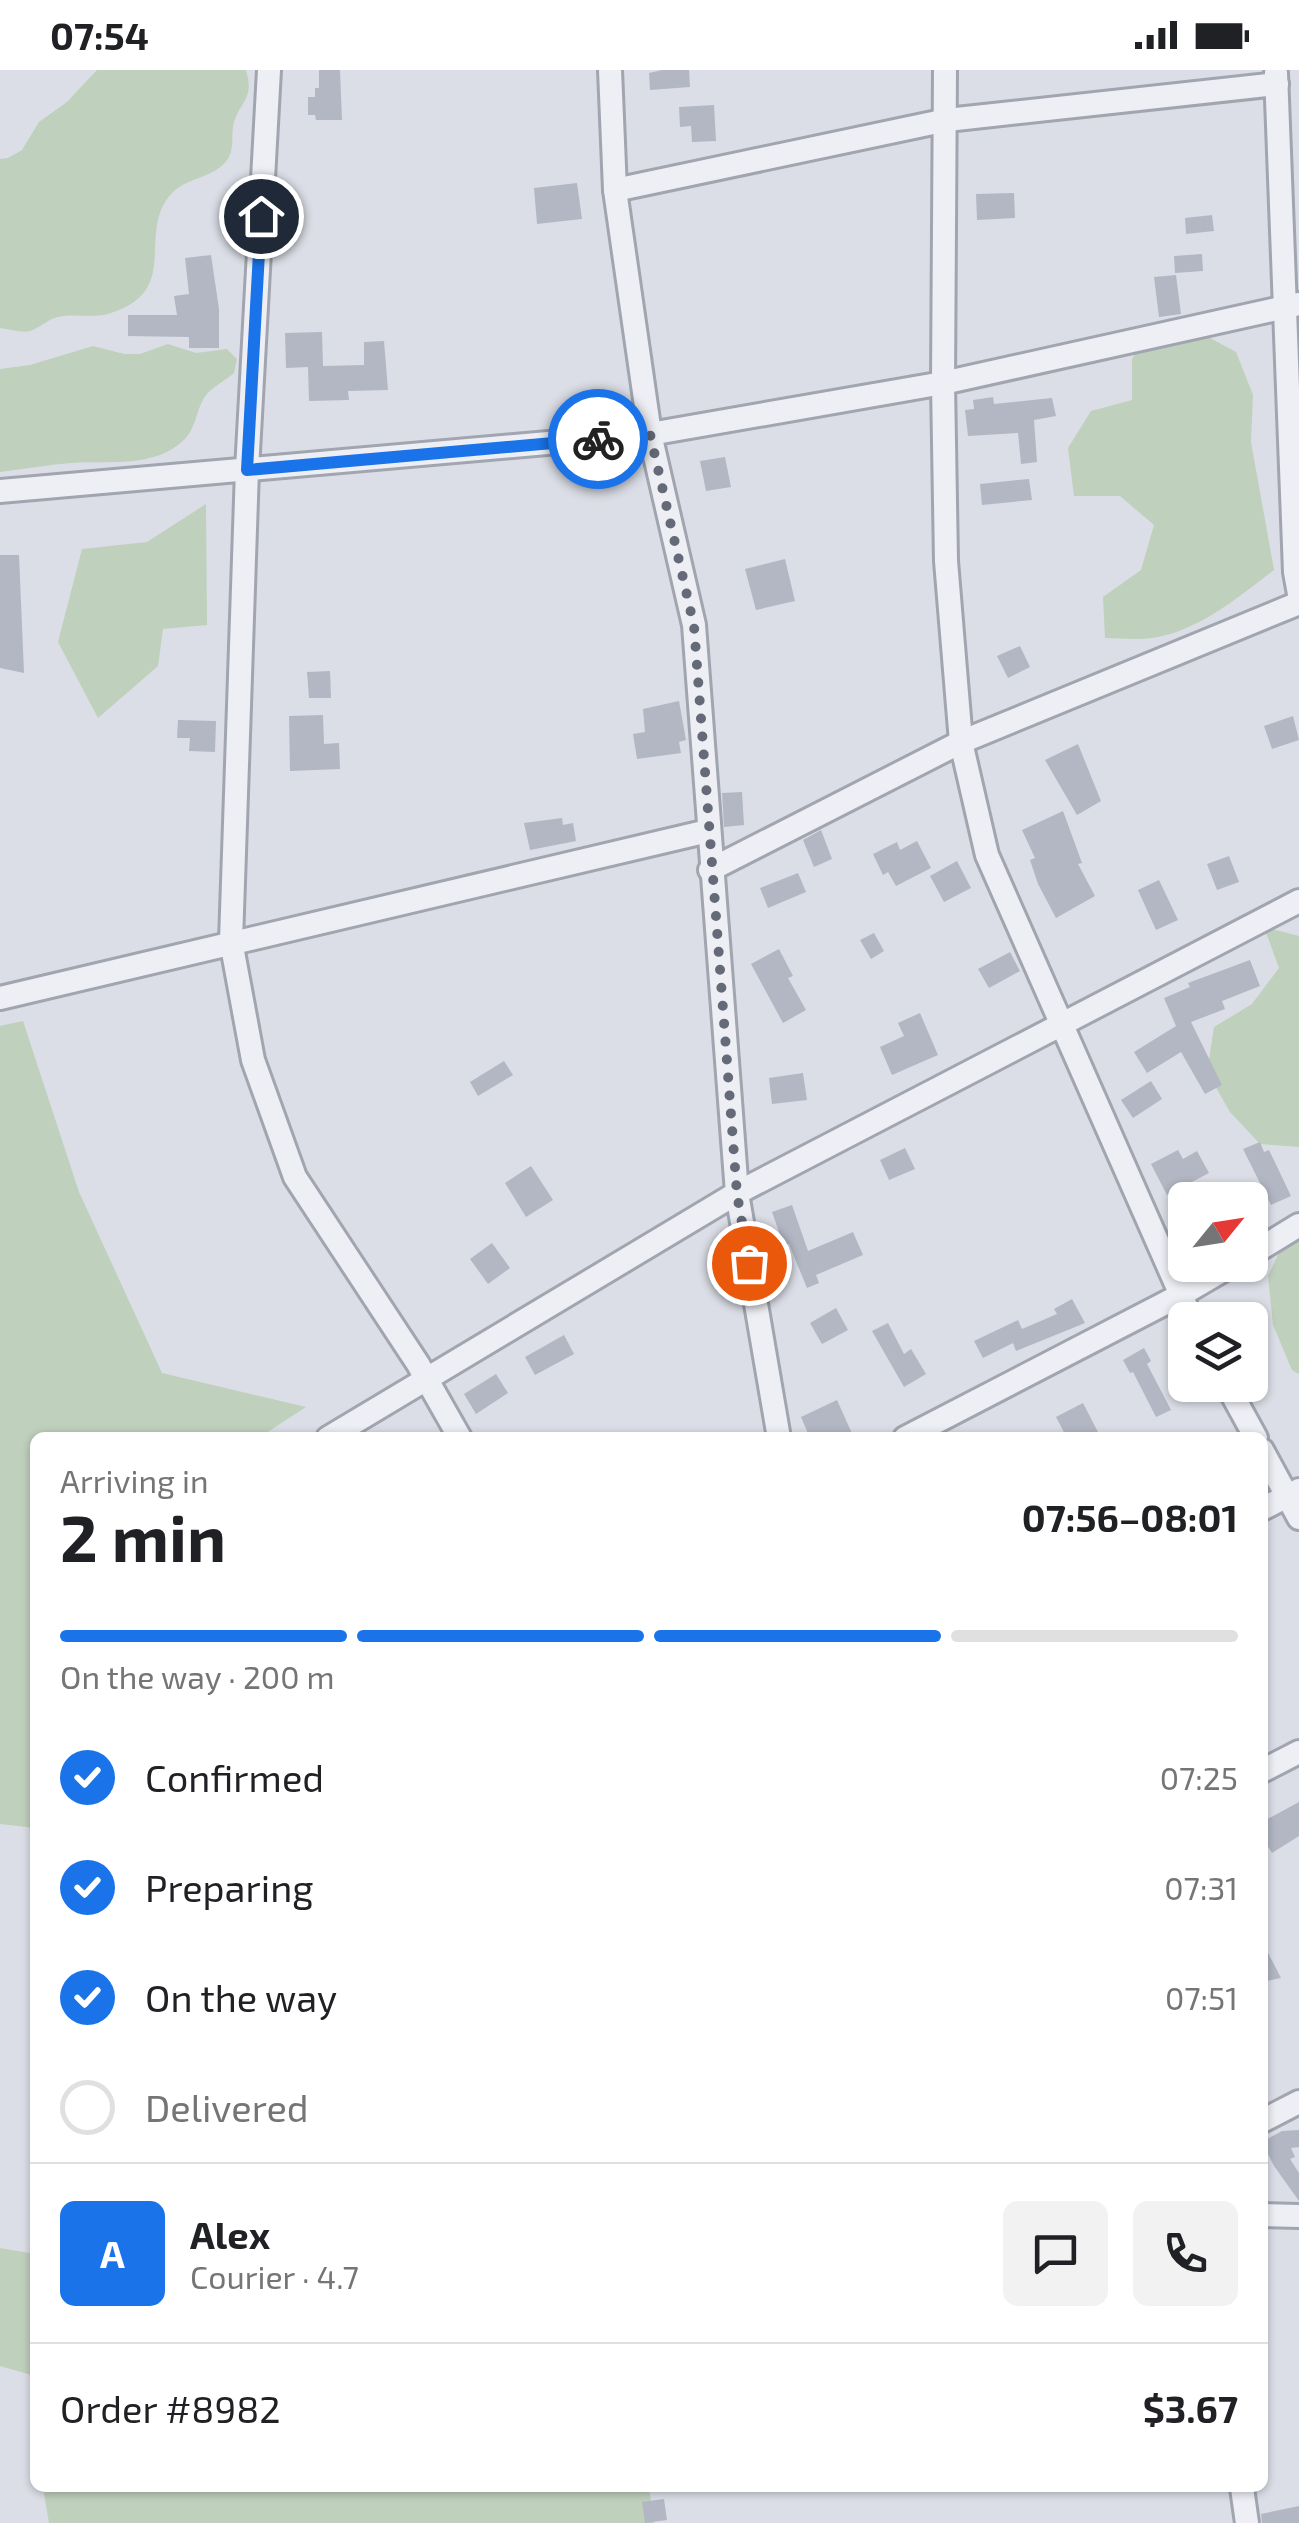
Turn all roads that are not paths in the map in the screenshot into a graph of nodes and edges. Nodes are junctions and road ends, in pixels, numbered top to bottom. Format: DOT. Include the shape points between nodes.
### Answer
graph roads {
  1 [pos="268,70"];
  2 [pos="610,70"];
  3 [pos="945,70"];
  4 [pos="1276,77"];
  5 [pos="946,120"];
  6 [pos="614,190"];
  7 [pos="1292,306"];
  8 [pos="943,383"];
  9 [pos="650,434"];
  10 [pos="247,470"];
  11 [pos="0,491"];
  12 [pos="1296,527"];
  13 [pos="1299,594"];
  14 [pos="1299,603"];
  15 [pos="962,742"];
  16 [pos="708,830"];
  17 [pos="710,870"];
  18 [pos="1299,900"];
  19 [pos="231,941"];
  20 [pos="0,998"];
  21 [pos="1060,1022"];
  22 [pos="737,1194"];
  23 [pos="1299,1226"];
  24 [pos="1268,1244"];
  25 [pos="1203,1282"];
  26 [pos="1180,1296"];
  27 [pos="1183,1302"];
  28 [pos="426,1379"];
  29 [pos="1237,1402"];
  30 [pos="338,1432"];
  31 [pos="457,1432"];
  32 [pos="778,1432"];
  33 [pos="917,1432"];
  34 [pos="1253,1432"];
  35 [pos="1268,1458"];
  36 [pos="1293,1493"];
  37 [pos="1268,1506"];
  38 [pos="1299,1518"];
  39 [pos="1299,1752"];
  40 [pos="1268,1768"];
  41 [pos="1299,2102"];
  42 [pos="1268,2118"];
  43 [pos="1268,2215"];
  44 [pos="1299,2216"];
  45 [pos="1243,2492"];
  46 [pos="1247,2523"];
  1 -- 10 [label="street"];
  2 -- 6 [label="street"];
  3 -- 5 [label="street"];
  4 -- 5 [label="street"];
  4 -- 7 [label="street"];
  5 -- 6 [label="street"];
  5 -- 8 [label="street"];
  6 -- 9 [label="street"];
  7 -- 8 [label="street"];
  7 -- 12 [label="street"];
  8 -- 9 [label="street"];
  8 -- 15 [label="street" via="946,562"];
  9 -- 10 [label="street"];
  9 -- 16 [label="street" via="694,626"];
  10 -- 11 [label="street"];
  10 -- 19 [label="street"];
  12 -- 13 [label="street"];
  14 -- 15 [label="street"];
  15 -- 17 [label="street"];
  15 -- 21 [label="street" via="987,855"];
  16 -- 17 [label="street"];
  16 -- 19 [label="street"];
  17 -- 22 [label="street"];
  18 -- 21 [label="street"];
  19 -- 20 [label="street"];
  19 -- 28 [label="street" via="253,1060 296,1177"];
  21 -- 22 [label="street"];
  21 -- 26 [label="street"];
  22 -- 28 [label="street"];
  22 -- 32 [label="street"];
  23 -- 24 [label="street"];
  25 -- 26 [label="street"];
  26 -- 27 [label="street"];
  26 -- 33 [label="street"];
  28 -- 30 [label="street"];
  28 -- 31 [label="street"];
  29 -- 34 [label="street"];
  35 -- 36 [label="street"];
  36 -- 37 [label="street"];
  36 -- 38 [label="street"];
  39 -- 40 [label="street"];
  41 -- 42 [label="street"];
  43 -- 44 [label="street"];
  45 -- 46 [label="street"];
}
